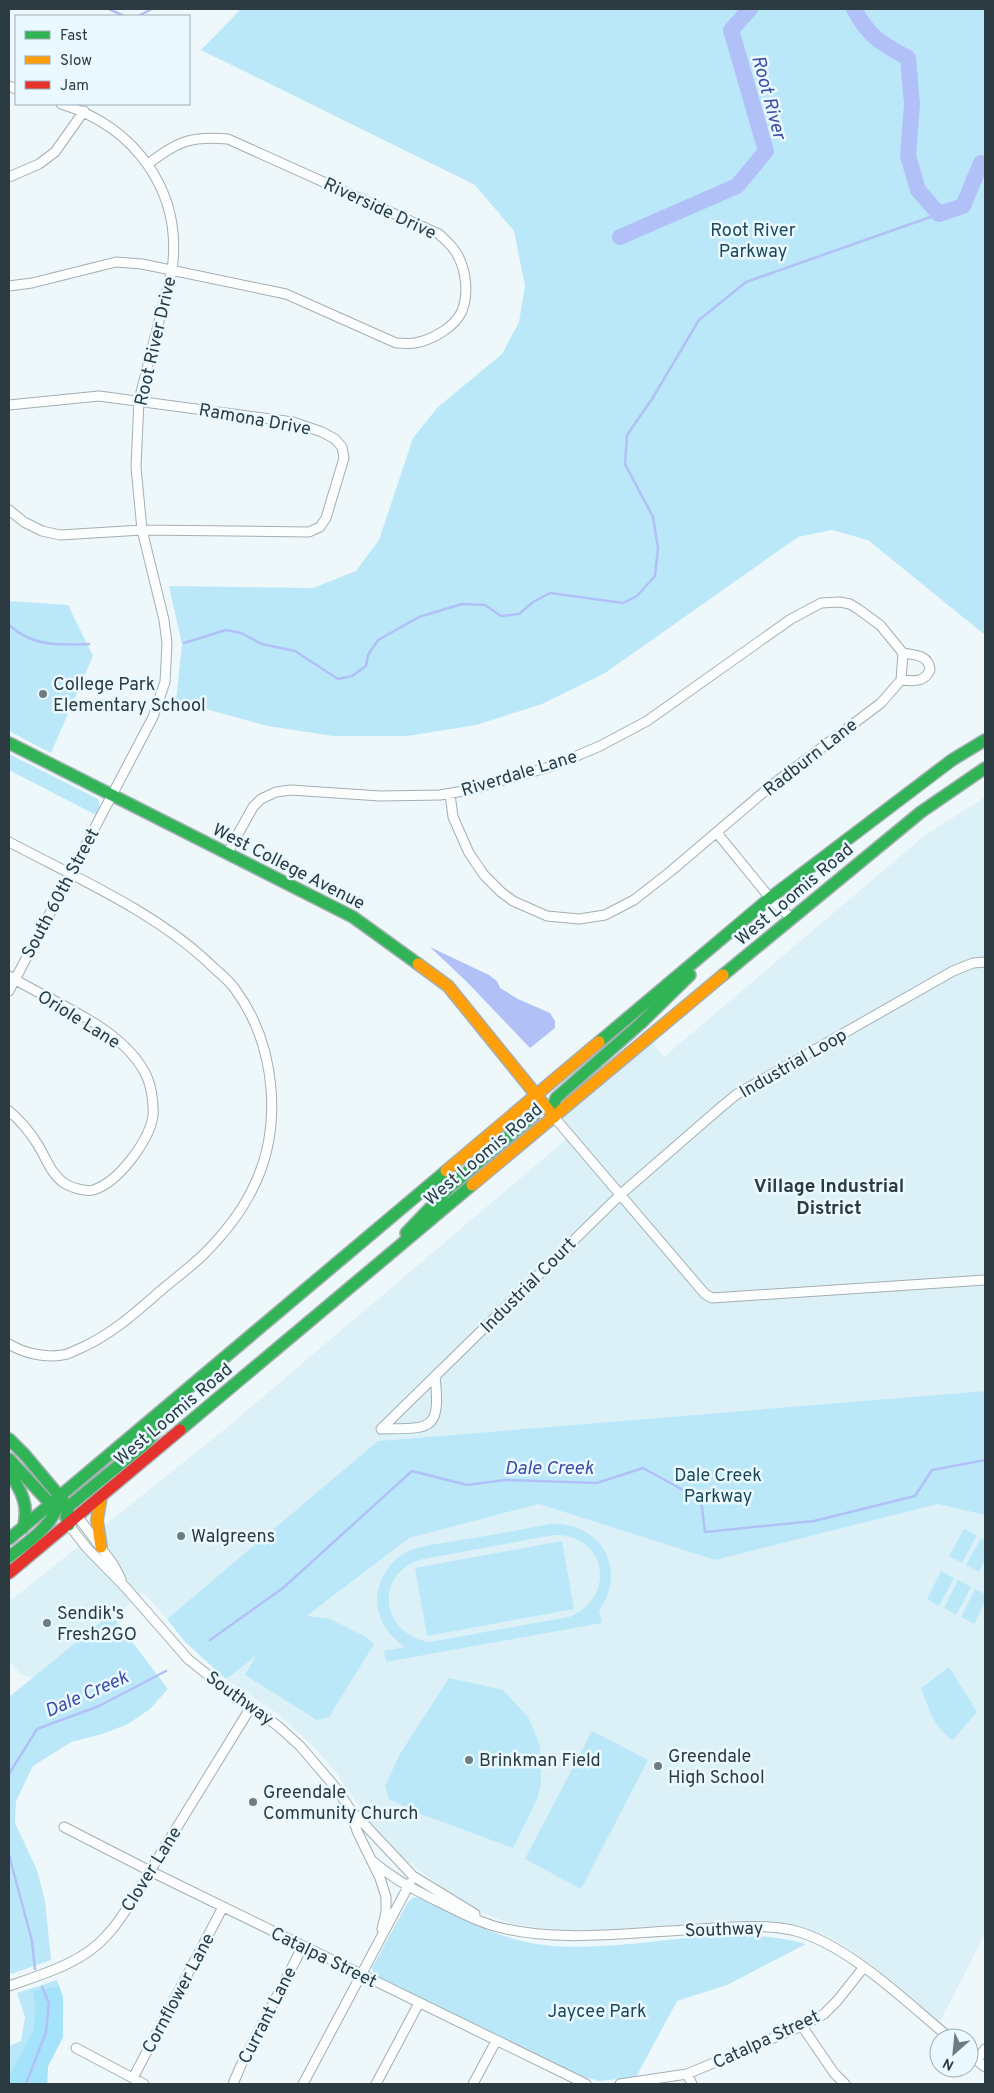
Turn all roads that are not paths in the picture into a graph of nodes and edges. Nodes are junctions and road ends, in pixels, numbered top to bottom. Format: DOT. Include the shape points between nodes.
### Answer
graph roads {
  1 [pos="65,105"];
  2 [pos="84,111"];
  3 [pos="148,164"];
  4 [pos="9,177"];
  5 [pos="172,270"];
  6 [pos="9,286"];
  7 [pos="139,400"];
  8 [pos="9,405"];
  9 [pos="9,510"];
  10 [pos="142,530"];
  11 [pos="903,654"];
  12 [pos="901,680"];
  13 [pos="985,740"];
  14 [pos="9,743"];
  15 [pos="985,768"];
  16 [pos="450,794"];
  17 [pos="112,795"];
  18 [pos="717,833"];
  19 [pos="9,842"];
  20 [pos="227,854"];
  21 [pos="70,874"];
  22 [pos="770,898"];
  23 [pos="791,918"];
  24 [pos="722,938"];
  25 [pos="985,962"];
  26 [pos="12,978"];
  27 [pos="9,991"];
  28 [pos="535,1094"];
  29 [pos="9,1111"];
  30 [pos="554,1118"];
  31 [pos="621,1194"];
  32 [pos="383,1261"];
  33 [pos="985,1280"];
  34 [pos="9,1344"];
  35 [pos="436,1376"];
  36 [pos="199,1380"];
  37 [pos="9,1439"];
  38 [pos="9,1458"];
  39 [pos="9,1472"];
  40 [pos="101,1497"];
  41 [pos="57,1504"];
  42 [pos="69,1506"];
  43 [pos="78,1517"];
  44 [pos="69,1525"];
  45 [pos="23,1528"];
  46 [pos="9,1539"];
  47 [pos="101,1547"];
  48 [pos="9,1556"];
  49 [pos="9,1573"];
  50 [pos="126,1588"];
  51 [pos="251,1707"];
  52 [pos="350,1809"];
  53 [pos="64,1827"];
  54 [pos="371,1860"];
  55 [pos="150,1871"];
  56 [pos="413,1876"];
  57 [pos="408,1886"];
  58 [pos="223,1907"];
  59 [pos="495,1926"];
  60 [pos="379,1941"];
  61 [pos="303,1946"];
  62 [pos="864,1966"];
  63 [pos="361,1975"];
  64 [pos="9,1986"];
  65 [pos="419,2003"];
  66 [pos="802,2026"];
  67 [pos="938,2028"];
  68 [pos="496,2041"];
  69 [pos="76,2048"];
  70 [pos="687,2074"];
  71 [pos="133,2078"];
  72 [pos="144,2084"];
  73 [pos="233,2084"];
  74 [pos="303,2084"];
  75 [pos="376,2084"];
  76 [pos="473,2084"];
  77 [pos="586,2084"];
  78 [pos="620,2084"];
  79 [pos="692,2084"];
  80 [pos="845,2084"];
  1 -- 2 [label="street, Root River Drive"];
  2 -- 3 [label="street, Root River Drive" via="134,145"];
  2 -- 4 [label="street" via="55,152 39,164"];
  3 -- 5 [label="street, Root River Drive" via="165,195 175,249"];
  3 -- 5 [label="street, Riverside Drive" via="186,140 204,137 228,139 439,234 457,252 464,272 465,292 461,311 449,327 414,344 396,342 286,294"];
  5 -- 6 [label="street, Riverside Drive" via="116,262"];
  5 -- 7 [label="street, Root River Drive"];
  7 -- 8 [label="street, Ramona Drive" via="99,396"];
  7 -- 10 [label="street, Root River Drive" via="136,468"];
  7 -- 10 [label="street, Ramona Drive" via="306,425 335,439 342,447 344,458 326,518 320,527 309,532"];
  9 -- 10 [label="street, Ramona Drive" via="42,531 60,535"];
  10 -- 17 [label="street, Root River Drive" via="164,620 166,674 153,717"];
  11 -- 12 [label="street"];
  11 -- 12 [label="street" via="923,657 928,660 930,670 919,681"];
  11 -- 16 [label="street, Riverdale Lane" via="880,625 850,604 821,603 791,619 663,710 608,742 553,766"];
  12 -- 18 [label="street, Radburn Lane" via="881,703 772,785"];
  13 -- 22 [label="main road, West Loomis Road" via="952,760"];
  14 -- 17 [label="main road, West College Avenue"];
  15 -- 23 [label="main road, West Loomis Road" via="921,812"];
  16 -- 18 [label="street, Radburn Lane" via="453,816 469,854 484,875 513,901 547,916 579,919 605,915 634,900"];
  16 -- 20 [label="street, Riverdale Lane" via="380,796 291,790 276,792 253,807"];
  17 -- 20 [label="main road, West College Avenue"];
  17 -- 21 [label="street, South 60th Street"];
  18 -- 22 [label="street"];
  19 -- 21 [label="street"];
  20 -- 28 [label="main road, West College Avenue" via="353,917 448,986"];
  21 -- 26 [label="street, South 60th Street"];
  21 -- 34 [label="street" via="174,933 234,988 262,1043 270,1076 272,1113 267,1148 253,1190 232,1223 203,1255 109,1334 64,1355 36,1355"];
  22 -- 23 [label="street"];
  22 -- 24 [label="main road, West Loomis Road"];
  23 -- 30 [label="main road, West Loomis Road"];
  24 -- 28 [label="main road, West Loomis Road"];
  24 -- 30 [label="main road" via="673,994 556,1098"];
  25 -- 31 [label="street, Industrial Loop" via="952,971 738,1094"];
  26 -- 27 [label="street, South 60th Street"];
  26 -- 29 [label="street, Oriole Lane" via="86,1018 135,1057 151,1091 152,1116 129,1162 108,1183 91,1191 76,1188 58,1178 23,1123"];
  28 -- 30 [label="main road, West College Avenue"];
  28 -- 32 [label="main road" via="534,1116 467,1171 416,1220"];
  28 -- 36 [label="main road, West Loomis Road"];
  30 -- 31 [label="street"];
  30 -- 32 [label="main road, West Loomis Road"];
  31 -- 33 [label="street" via="705,1294 712,1298"];
  31 -- 35 [label="street, Industrial Court"];
  32 -- 40 [label="main road, West Loomis Road"];
  35 -- 35 [label="street, Industrial Court" via="408,1403 381,1429 412,1428 430,1423 437,1410"];
  36 -- 41 [label="main road, West Loomis Road"];
  36 -- 42 [label="main road" via="146,1443"];
  37 -- 41 [label="main road"];
  38 -- 41 [label="main road"];
  39 -- 45 [label="main road" via="27,1504 28,1516"];
  40 -- 43 [label="main road, West Loomis Road"];
  40 -- 47 [label="main road" via="97,1520"];
  41 -- 42 [label="main road"];
  41 -- 44 [label="main road"];
  41 -- 45 [label="main road, West Loomis Road"];
  41 -- 48 [label="main road" via="50,1521"];
  42 -- 43 [label="main road"];
  42 -- 44 [label="main road" via="66,1517"];
  43 -- 44 [label="main road, West Loomis Road"];
  43 -- 47 [label="street, Southway"];
  44 -- 49 [label="main road, West Loomis Road"];
  44 -- 50 [label="street, Southway"];
  45 -- 46 [label="main road, West Loomis Road"];
  47 -- 50 [label="street, Southway"];
  50 -- 51 [label="street, Southway" via="188,1659"];
  51 -- 52 [label="street, Southway" via="300,1746"];
  51 -- 55 [label="street, Clover Lane"];
  52 -- 54 [label="street, Southway"];
  52 -- 56 [label="street, Southway"];
  53 -- 55 [label="street, Catalpa Street"];
  54 -- 57 [label="street, Southway"];
  54 -- 60 [label="street, Southway" via="386,1897"];
  55 -- 58 [label="street, Catalpa Street"];
  55 -- 64 [label="street, Clover Lane" via="107,1936 80,1958"];
  56 -- 57 [label="street"];
  56 -- 59 [label="street, Southway"];
  57 -- 59 [label="street, Southway"];
  57 -- 60 [label="street"];
  58 -- 61 [label="street, Catalpa Street"];
  58 -- 71 [label="street, Cornflower Lane"];
  59 -- 62 [label="street, Southway" via="578,1936 757,1925 793,1931 833,1947"];
  60 -- 63 [label="street"];
  61 -- 63 [label="street, Catalpa Street"];
  61 -- 73 [label="street, Currant Lane"];
  62 -- 66 [label="street, Catalpa Street" via="824,2014"];
  62 -- 67 [label="street, Southway"];
  63 -- 65 [label="street, Catalpa Street"];
  63 -- 74 [label="street"];
  65 -- 68 [label="street, Catalpa Street"];
  65 -- 75 [label="street"];
  66 -- 70 [label="street, Catalpa Street"];
  66 -- 80 [label="street"];
  68 -- 76 [label="street"];
  68 -- 77 [label="street, Catalpa Street"];
  69 -- 71 [label="street"];
  70 -- 78 [label="street, Catalpa Street"];
  70 -- 79 [label="street"];
  71 -- 72 [label="street"];
}
